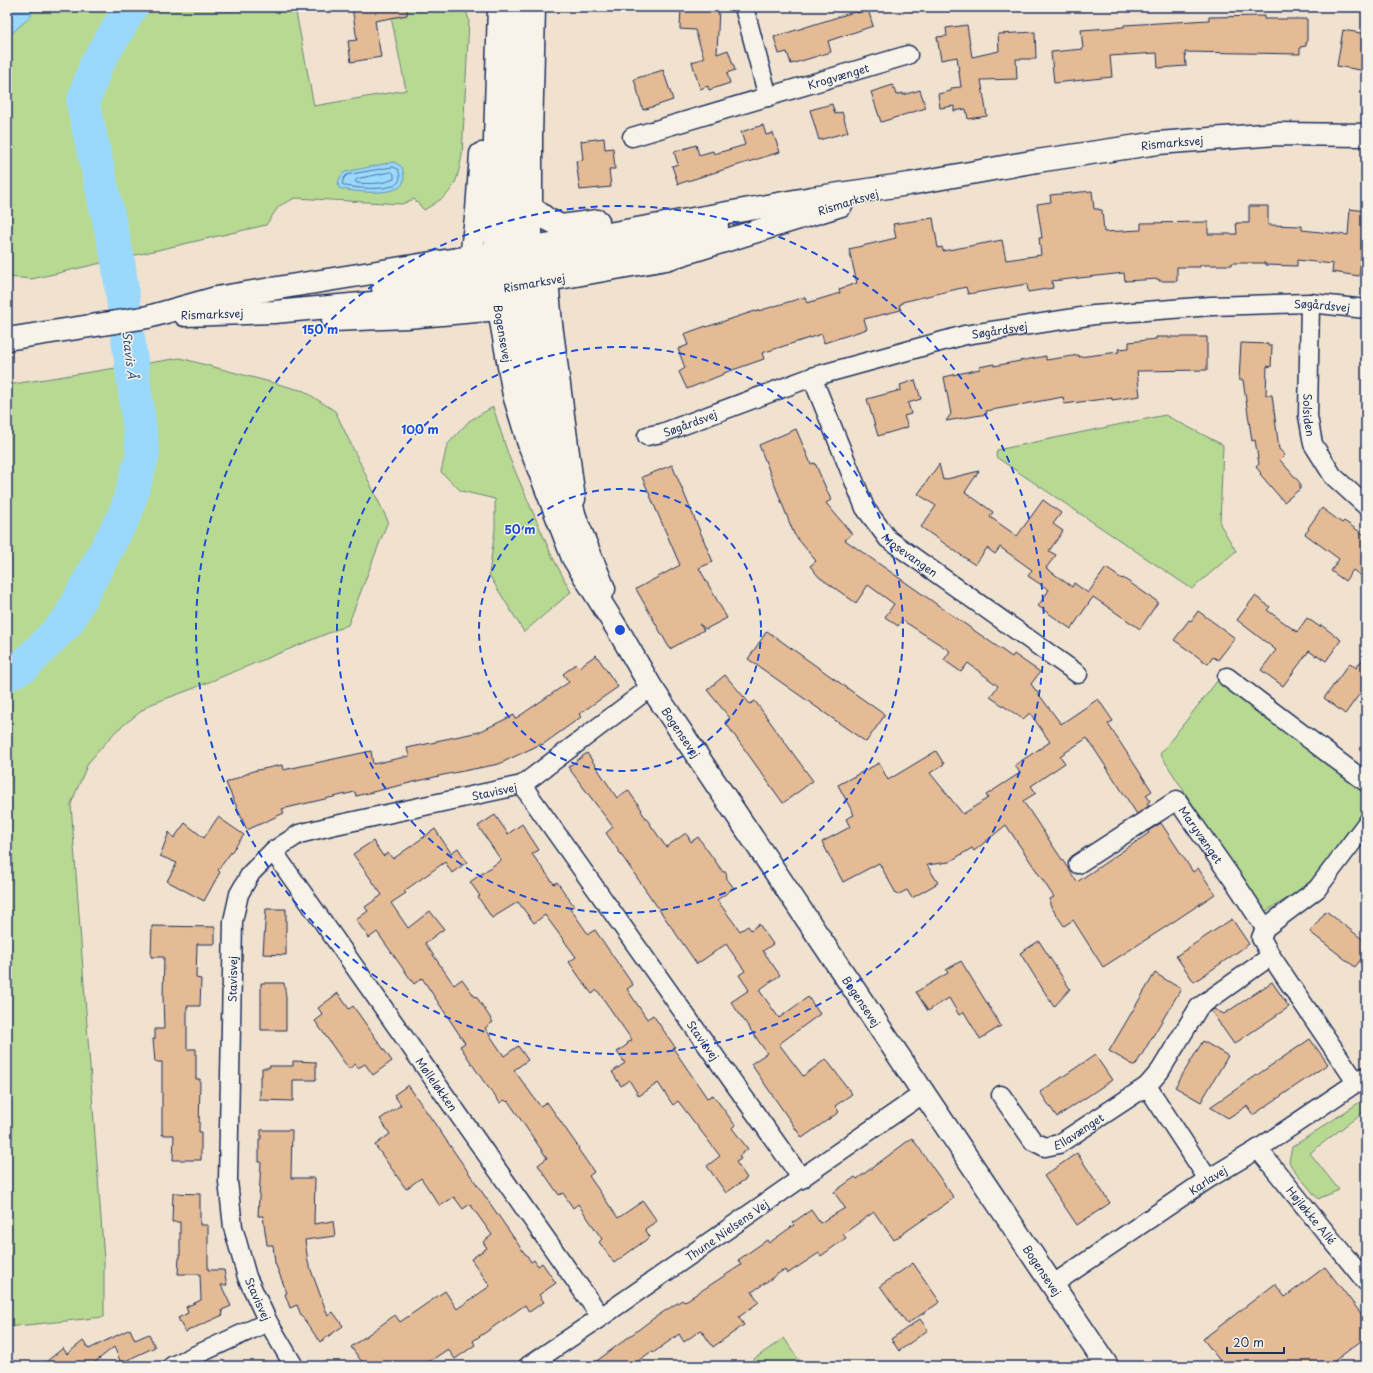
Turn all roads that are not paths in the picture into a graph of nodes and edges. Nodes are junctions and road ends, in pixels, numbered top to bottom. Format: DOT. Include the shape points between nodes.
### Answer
graph roads {
  1 [pos="499,7"];
  2 [pos="514,7"];
  3 [pos="534,7"];
  4 [pos="744,7"];
  5 [pos="908,55"];
  6 [pos="768,97"];
  7 [pos="1366,135"];
  8 [pos="632,137"];
  9 [pos="909,184"];
  10 [pos="812,198"];
  11 [pos="531,207"];
  12 [pos="471,257"];
  13 [pos="515,271"];
  14 [pos="1310,303"];
  15 [pos="1366,309"];
  16 [pos="148,317"];
  17 [pos="7,339"];
  18 [pos="812,377"];
  19 [pos="647,436"];
  20 [pos="1366,506"];
  21 [pos="576,520"];
  22 [pos="621,635"];
  23 [pos="1078,674"];
  24 [pos="1227,677"];
  25 [pos="651,687"];
  26 [pos="1366,782"];
  27 [pos="522,785"];
  28 [pos="1366,824"];
  29 [pos="273,851"];
  30 [pos="1078,864"];
  31 [pos="1265,928"];
  32 [pos="1271,956"];
  33 [pos="1361,1079"];
  34 [pos="1147,1086"];
  35 [pos="924,1093"];
  36 [pos="1001,1095"];
  37 [pos="1258,1148"];
  38 [pos="802,1179"];
  39 [pos="1208,1179"];
  40 [pos="1366,1282"];
  41 [pos="1052,1285"];
  42 [pos="601,1318"];
  43 [pos="268,1322"];
  44 [pos="172,1366"];
  45 [pos="294,1366"];
  46 [pos="528,1366"];
  47 [pos="1107,1366"];
  1 -- 12 [label="main road" via="489,35 477,210"];
  1 -- 13 [label="main road, Bogensevej" via="493,207"];
  2 -- 13 [label="main road"];
  3 -- 11 [label="main road, Bogensevej"];
  4 -- 6 [label="street"];
  5 -- 6 [label="street, Krogvænget"];
  6 -- 8 [label="street, Krogvænget"];
  7 -- 9 [label="main road, Rismarksvej" via="1276,134 1158,143"];
  9 -- 10 [label="main road, Rismarksvej"];
  9 -- 13 [label="main road, Rismarksvej" via="666,259"];
  10 -- 11 [label="main road" via="738,201 561,226"];
  10 -- 13 [label="main road, Rismarksvej"];
  11 -- 13 [label="main road, Bogensevej"];
  12 -- 13 [label="main road, Rismarksvej"];
  12 -- 16 [label="main road, Rismarksvej" via="216,298"];
  13 -- 16 [label="main road" via="456,277 272,305"];
  13 -- 16 [label="main road" via="407,317 336,320"];
  13 -- 21 [label="main road" via="512,310 526,393 543,448"];
  13 -- 21 [label="main road" via="550,324"];
  13 -- 22 [label="main road, Bogensevej" via="514,395 529,444 573,558"];
  14 -- 15 [label="street, Søgårdsvej"];
  14 -- 18 [label="street, Søgårdsvej" via="1211,306 1086,316 965,335"];
  14 -- 20 [label="street, Solsiden" via="1308,416 1313,444 1333,476"];
  16 -- 17 [label="main road, Rismarksvej"];
  18 -- 19 [label="street, Søgårdsvej" via="662,433"];
  18 -- 23 [label="street, Mosevangen" via="865,508 888,539"];
  21 -- 22 [label="main road, Bogensevej"];
  22 -- 25 [label="main road, Bogensevej"];
  24 -- 26 [label="street"];
  25 -- 27 [label="street, Stavisvej"];
  25 -- 35 [label="main road, Bogensevej"];
  27 -- 29 [label="street, Stavisvej" via="299,834"];
  27 -- 38 [label="street, Stavisvej"];
  28 -- 31 [label="street" via="1317,889"];
  29 -- 42 [label="street, Mølleløkken"];
  29 -- 43 [label="street, Stavisvej" via="251,873 239,894 233,921 228,1181 233,1227 245,1270"];
  30 -- 31 [label="street, Maryvænget" via="1177,800"];
  31 -- 32 [label="street" via="1261,938"];
  32 -- 33 [label="street"];
  32 -- 34 [label="street, Ellavænget" via="1199,1007 1160,1071"];
  33 -- 37 [label="street, Karlavej"];
  34 -- 36 [label="street, Ellavænget" via="1059,1144 1045,1147 1032,1141"];
  34 -- 39 [label="street"];
  35 -- 38 [label="street, Thune Nielsens Vej"];
  35 -- 41 [label="main road, Bogensevej"];
  37 -- 39 [label="street, Karlavej"];
  37 -- 40 [label="street, Højløkke Allé"];
  38 -- 42 [label="street, Thune Nielsens Vej"];
  39 -- 41 [label="street, Karlavej"];
  41 -- 47 [label="main road, Bogensevej"];
  42 -- 46 [label="street, Thune Nielsens Vej"];
  43 -- 44 [label="street"];
  43 -- 45 [label="street, Stavisvej"];
}
